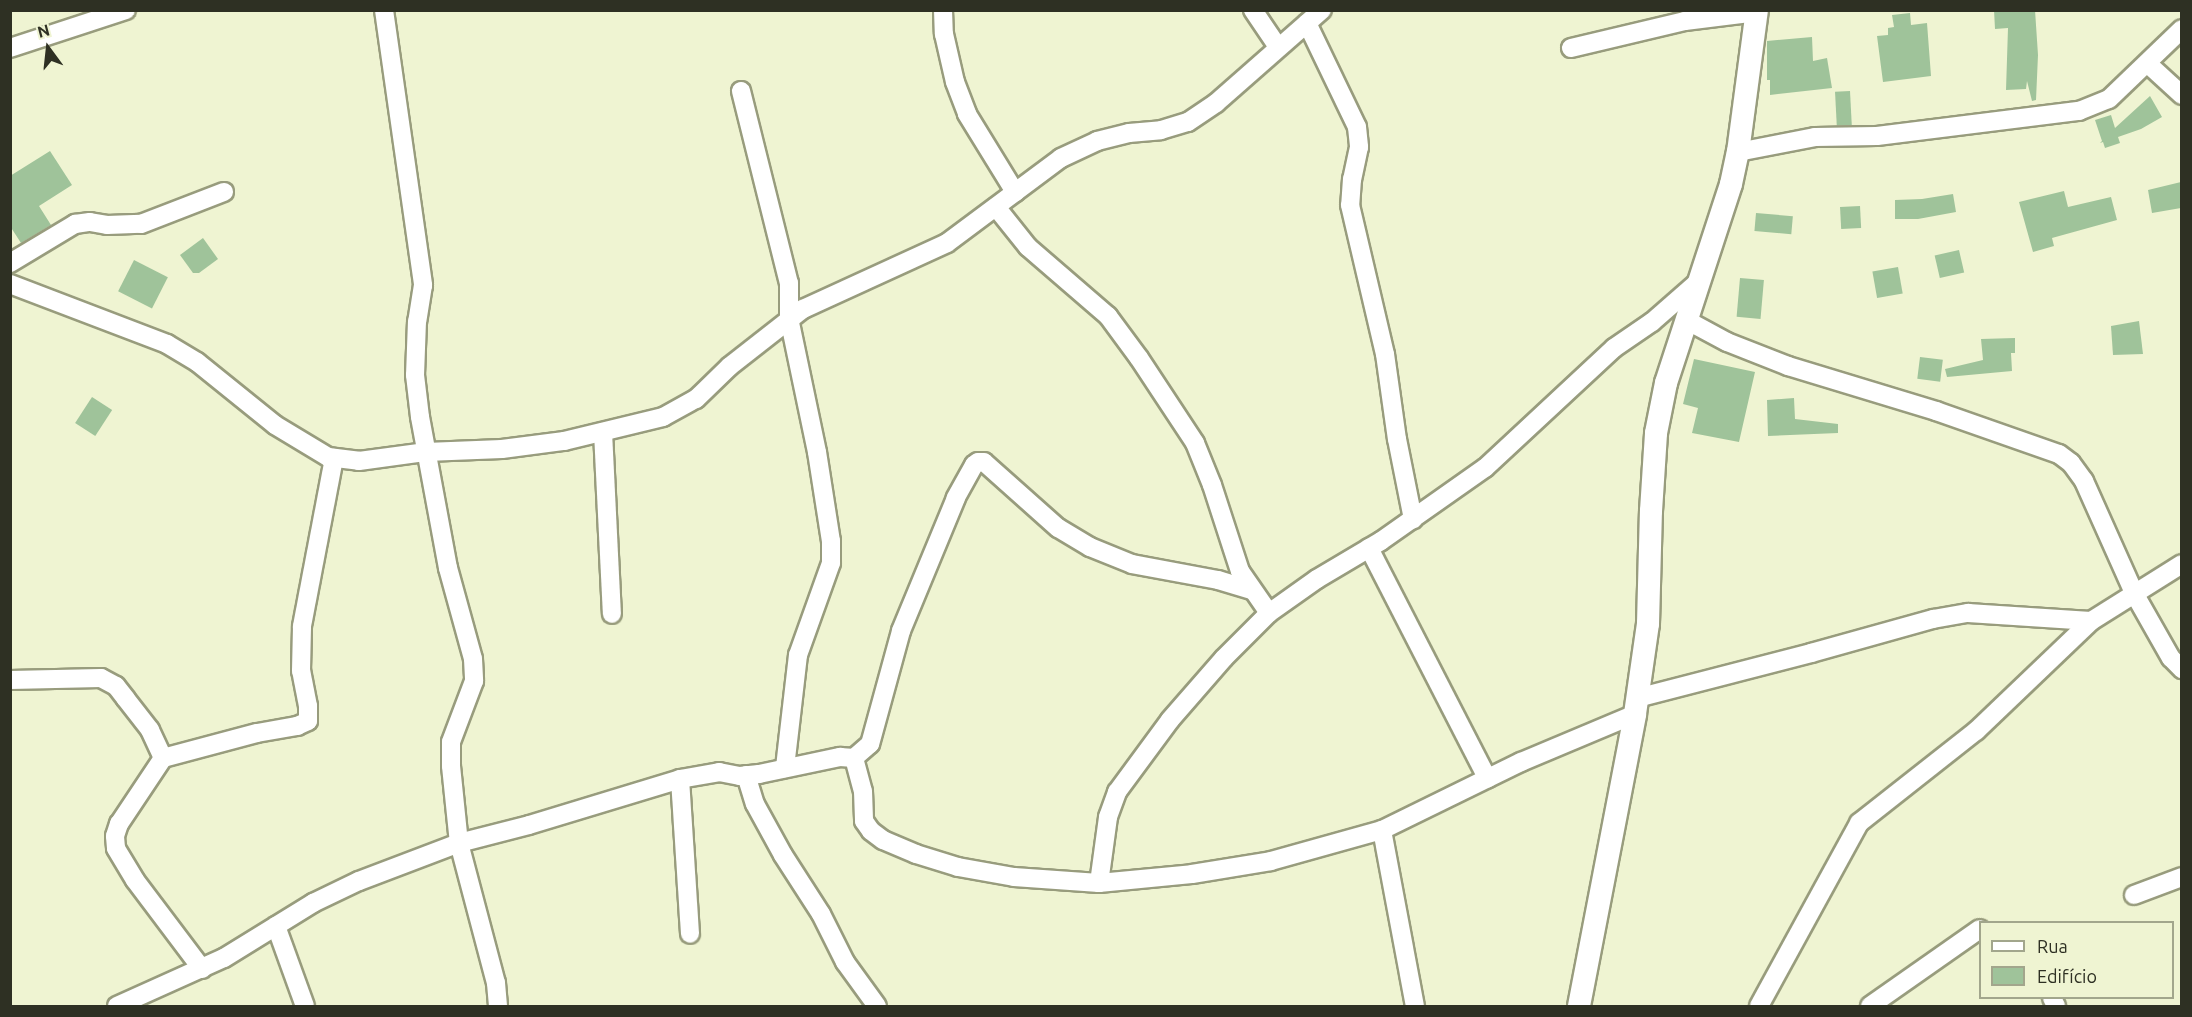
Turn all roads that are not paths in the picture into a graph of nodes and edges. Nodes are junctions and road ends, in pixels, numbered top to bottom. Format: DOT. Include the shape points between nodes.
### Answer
graph roads {
  1 [pos="126,10"];
  2 [pos="384,10"];
  3 [pos="943,10"];
  4 [pos="1253,10"];
  5 [pos="1322,10"];
  6 [pos="1757,11"];
  7 [pos="1307,23"];
  8 [pos="2181,29"];
  9 [pos="1278,47"];
  10 [pos="10,48"];
  11 [pos="1571,48"];
  12 [pos="2148,64"];
  13 [pos="741,91"];
  14 [pos="2181,95"];
  15 [pos="1738,152"];
  16 [pos="224,192"];
  17 [pos="1015,192"];
  18 [pos="996,207"];
  19 [pos="10,263"];
  20 [pos="1702,279"];
  21 [pos="10,284"];
  22 [pos="789,318"];
  23 [pos="1688,321"];
  24 [pos="603,432"];
  25 [pos="426,452"];
  26 [pos="334,458"];
  27 [pos="1413,519"];
  28 [pos="1369,548"];
  29 [pos="2181,564"];
  30 [pos="1251,590"];
  31 [pos="2134,593"];
  32 [pos="1269,613"];
  33 [pos="612,614"];
  34 [pos="2091,621"];
  35 [pos="2181,669"];
  36 [pos="10,680"];
  37 [pos="1636,706"];
  38 [pos="1602,726"];
  39 [pos="1629,745"];
  40 [pos="163,758"];
  41 [pos="854,758"];
  42 [pos="786,768"];
  43 [pos="746,775"];
  44 [pos="1486,778"];
  45 [pos="680,779"];
  46 [pos="1382,830"];
  47 [pos="459,843"];
  48 [pos="2181,877"];
  49 [pos="1099,883"];
  50 [pos="2134,895"];
  51 [pos="276,926"];
  52 [pos="1979,930"];
  53 [pos="690,934"];
  54 [pos="201,969"];
  55 [pos="117,1006"];
  56 [pos="305,1006"];
  57 [pos="498,1006"];
  58 [pos="877,1006"];
  59 [pos="1415,1006"];
  60 [pos="1579,1006"];
  61 [pos="1759,1006"];
  62 [pos="1870,1006"];
  1 -- 10 [label="street"];
  2 -- 25 [label="street" via="423,285 415,375"];
  3 -- 17 [label="street" via="944,34 967,114"];
  4 -- 9 [label="street"];
  5 -- 7 [label="street"];
  6 -- 11 [label="street" via="1685,21"];
  6 -- 15 [label="street"];
  7 -- 9 [label="street"];
  7 -- 27 [label="street" via="1357,127 1359,147 1350,205 1385,354"];
  8 -- 12 [label="street"];
  9 -- 17 [label="street" via="1216,103 1188,122 1097,141 1061,158"];
  12 -- 14 [label="street"];
  12 -- 15 [label="street" via="2109,99 2079,111 1877,136 1815,137"];
  13 -- 22 [label="street" via="789,283"];
  15 -- 20 [label="street"];
  16 -- 19 [label="street" via="141,224 75,224"];
  17 -- 18 [label="street"];
  18 -- 22 [label="street" via="947,243"];
  18 -- 30 [label="street" via="1028,247 1108,316 1139,358 1195,443 1240,571"];
  20 -- 23 [label="street"];
  20 -- 27 [label="street" via="1614,348 1485,468"];
  21 -- 26 [label="street" via="167,344 206,368 282,430"];
  22 -- 24 [label="street" via="696,399 663,417"];
  22 -- 42 [label="street" via="817,452 831,563 798,655"];
  23 -- 31 [label="street" via="1727,342 1788,366 2059,454 2084,480"];
  23 -- 37 [label="street" via="1666,383 1656,433 1648,624"];
  24 -- 25 [label="street" via="502,449"];
  24 -- 33 [label="street"];
  25 -- 26 [label="street" via="359,461"];
  25 -- 47 [label="street" via="448,568 473,659 474,681 451,742"];
  26 -- 40 [label="street" via="302,626 301,671 308,721"];
  27 -- 28 [label="street"];
  28 -- 32 [label="street"];
  28 -- 44 [label="street"];
  29 -- 31 [label="street"];
  30 -- 32 [label="street"];
  30 -- 41 [label="street" via="1132,564 1090,547 1058,528 984,462 978,462 956,498 901,631 870,744"];
  31 -- 34 [label="street"];
  31 -- 35 [label="street"];
  32 -- 49 [label="street" via="1170,720 1117,792 1108,817"];
  34 -- 37 [label="street" via="1968,613 1933,619"];
  34 -- 61 [label="street" via="1976,731 1859,823"];
  36 -- 40 [label="street" via="101,678 116,686 150,730"];
  37 -- 38 [label="street"];
  37 -- 39 [label="street"];
  38 -- 39 [label="street"];
  38 -- 44 [label="street"];
  39 -- 60 [label="street"];
  40 -- 54 [label="street" via="118,824 116,848"];
  41 -- 42 [label="street" via="840,757"];
  41 -- 49 [label="street" via="863,791 864,821 883,840 958,867 1014,878"];
  42 -- 43 [label="street"];
  43 -- 45 [label="street" via="719,772"];
  43 -- 58 [label="street" via="755,804 783,855 821,914 845,962"];
  44 -- 46 [label="street"];
  45 -- 47 [label="street"];
  45 -- 53 [label="street"];
  46 -- 49 [label="street" via="1271,861"];
  46 -- 59 [label="street"];
  47 -- 51 [label="street" via="359,881"];
  47 -- 57 [label="street" via="496,983"];
  48 -- 50 [label="street"];
  51 -- 54 [label="street"];
  51 -- 56 [label="street"];
  52 -- 62 [label="street"];
  54 -- 55 [label="street"];
}
